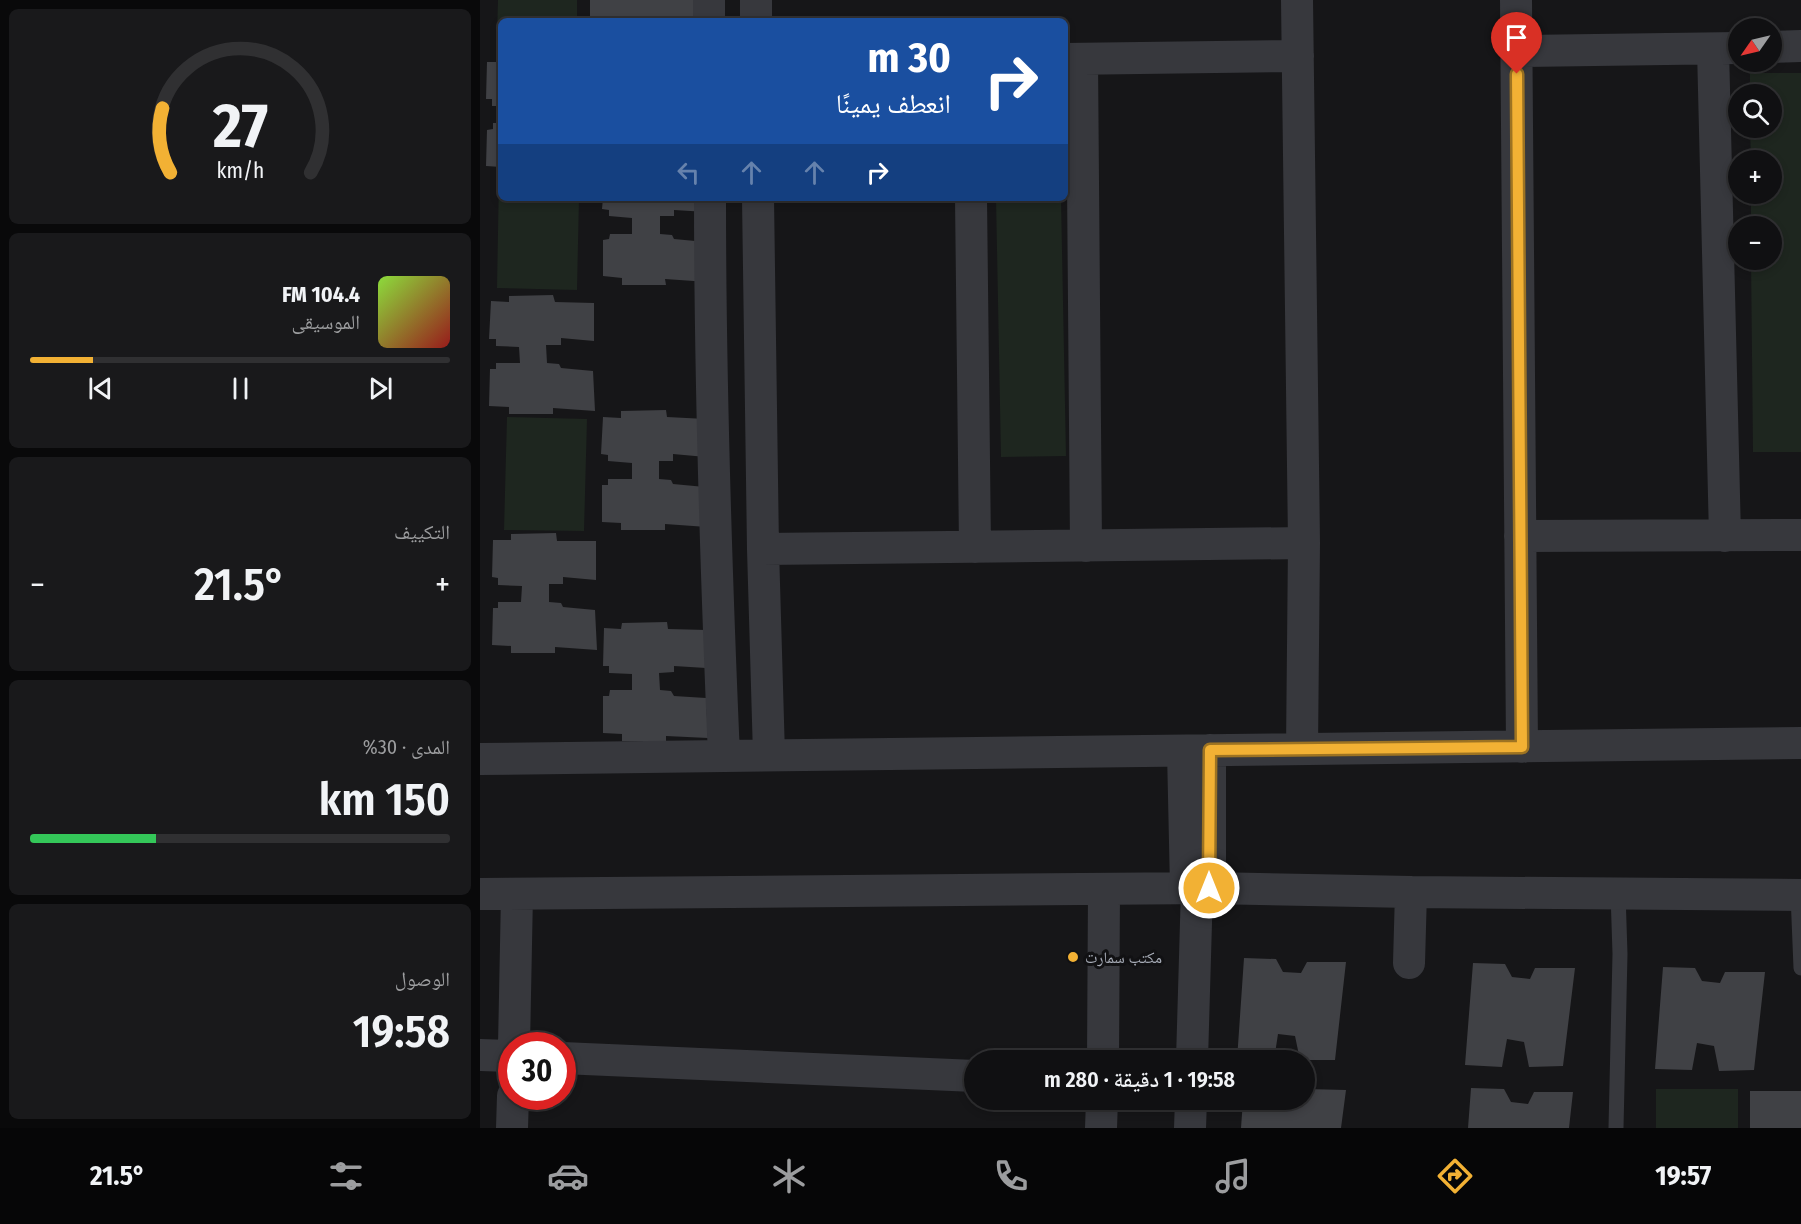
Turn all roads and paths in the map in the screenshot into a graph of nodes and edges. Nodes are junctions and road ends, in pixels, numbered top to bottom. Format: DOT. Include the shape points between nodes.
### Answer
graph roads {
  1 [pos="709,0"];
  2 [pos="756,0"];
  3 [pos="1297,0"];
  4 [pos="1516,0"];
  5 [pos="709,18"];
  6 [pos="756,18"];
  7 [pos="1801,46"];
  8 [pos="1782,47"];
  9 [pos="1726,49"];
  10 [pos="1517,51"];
  11 [pos="1298,56"];
  12 [pos="1074,59"];
  13 [pos="710,201"];
  14 [pos="758,201"];
  15 [pos="971,201"];
  16 [pos="1801,535"];
  17 [pos="1520,536"];
  18 [pos="1725,536"];
  19 [pos="1304,543"];
  20 [pos="1086,546"];
  21 [pos="975,547"];
  22 [pos="763,549"];
  23 [pos="1801,743"];
  24 [pos="1522,747"];
  25 [pos="1302,749"];
  26 [pos="1197,751"];
  27 [pos="769,755"];
  28 [pos="724,756"];
  29 [pos="480,759"];
  30 [pos="1198,888"];
  31 [pos="1104,890"];
  32 [pos="1411,892"];
  33 [pos="1618,893"];
  34 [pos="480,894"];
  35 [pos="517,894"];
  36 [pos="1799,895"];
  37 [pos="1409,963"];
  38 [pos="1801,968"];
  39 [pos="514,1032"];
  40 [pos="1102,1050"];
  41 [pos="1192,1050"];
  42 [pos="480,1055"];
  43 [pos="498,1056"];
  44 [pos="576,1059"];
  45 [pos="964,1076"];
  46 [pos="513,1110"];
  47 [pos="1102,1110"];
  48 [pos="1191,1110"];
  49 [pos="512,1128"];
  50 [pos="1101,1128"];
  51 [pos="1190,1128"];
  52 [pos="1616,1128"];
  1 -- 5 [label="street"];
  2 -- 6 [label="street"];
  3 -- 11 [label="street"];
  4 -- 10 [label="street"];
  7 -- 8 [label="street"];
  9 -- 10 [label="street"];
  9 -- 18 [label="street"];
  10 -- 17 [label="street"];
  11 -- 12 [label="street"];
  11 -- 19 [label="street"];
  12 -- 20 [label="street"];
  13 -- 28 [label="street" via="704,349 709,588"];
  14 -- 22 [label="street"];
  15 -- 21 [label="street"];
  16 -- 18 [label="street"];
  17 -- 18 [label="street"];
  17 -- 24 [label="street"];
  19 -- 20 [label="street"];
  19 -- 25 [label="street"];
  20 -- 21 [label="street"];
  21 -- 22 [label="street"];
  22 -- 27 [label="street"];
  23 -- 24 [label="street"];
  24 -- 25 [label="street"];
  25 -- 26 [label="street"];
  26 -- 27 [label="street"];
  26 -- 30 [label="street"];
  27 -- 28 [label="street"];
  28 -- 29 [label="street"];
  30 -- 31 [label="street"];
  30 -- 32 [label="street"];
  30 -- 41 [label="street"];
  31 -- 35 [label="street"];
  31 -- 40 [label="street"];
  32 -- 33 [label="street"];
  32 -- 37 [label="street"];
  33 -- 36 [label="street"];
  33 -- 52 [label="lane"];
  34 -- 35 [label="street"];
  35 -- 39 [label="street"];
  36 -- 38 [label="lane"];
  42 -- 43 [label="street"];
  44 -- 45 [label="street"];
  46 -- 49 [label="street"];
  47 -- 50 [label="street"];
  48 -- 51 [label="street"];
}
